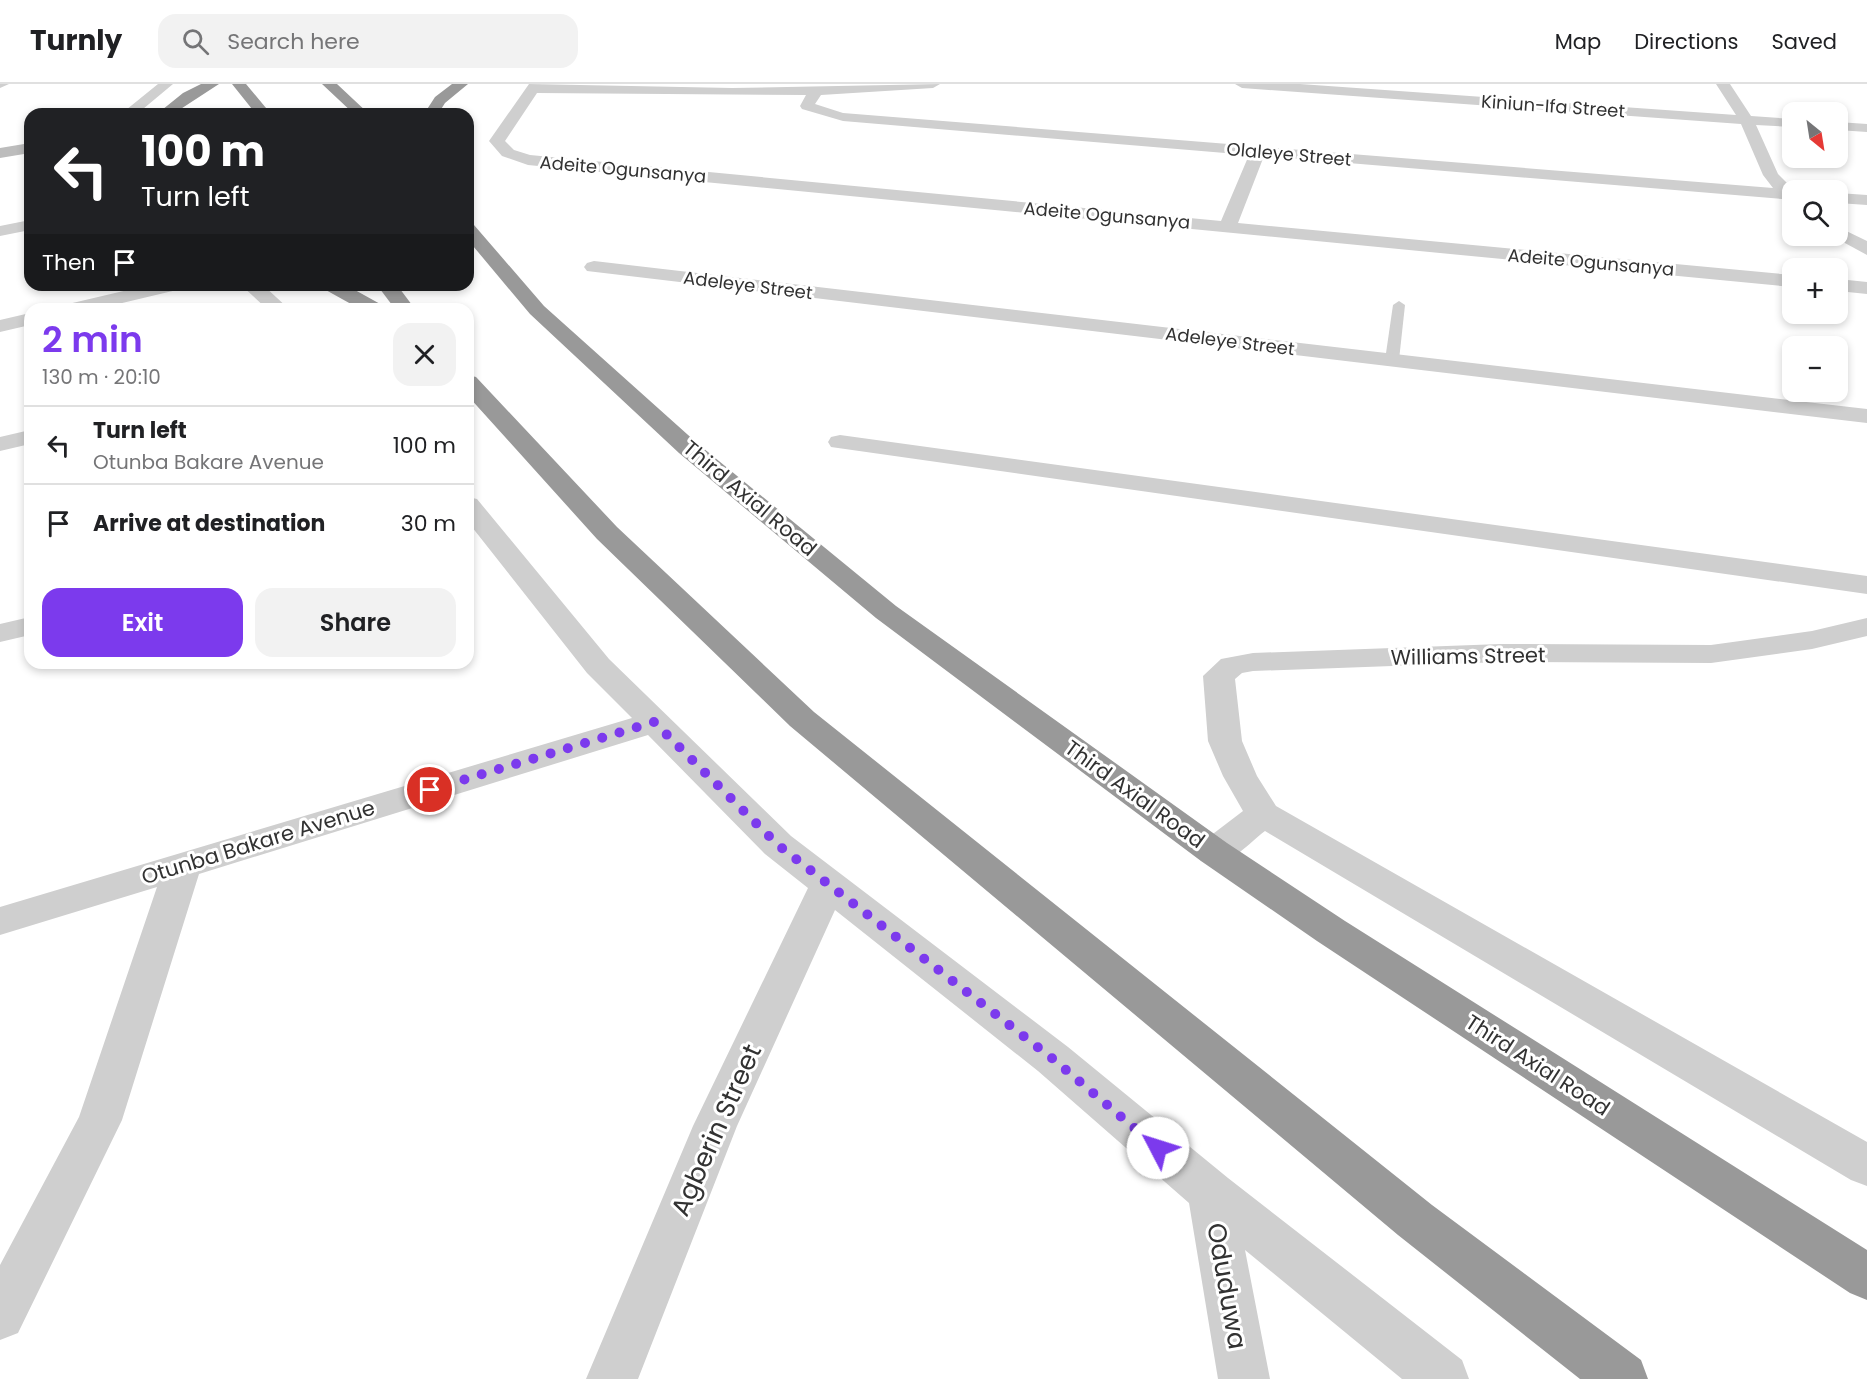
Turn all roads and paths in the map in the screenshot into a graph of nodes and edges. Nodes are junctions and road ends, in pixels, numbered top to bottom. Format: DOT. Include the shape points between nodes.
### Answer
graph roads {
  1 [pos="166,84"];
  2 [pos="212,84"];
  3 [pos="239,84"];
  4 [pos="329,84"];
  5 [pos="461,84"];
  6 [pos="933,84"];
  7 [pos="1242,84"];
  8 [pos="1723,84"];
  9 [pos="534,87"];
  10 [pos="817,89"];
  11 [pos="136,108"];
  12 [pos="172,108"];
  13 [pos="259,108"];
  14 [pos="355,108"];
  15 [pos="435,108"];
  16 [pos="1746,119"];
  17 [pos="1782,122"];
  18 [pos="1848,127"];
  19 [pos="1867,129"];
  20 [pos="24,149"];
  21 [pos="1258,151"];
  22 [pos="0,153"];
  23 [pos="1782,188"];
  24 [pos="1782,196"];
  25 [pos="1848,199"];
  26 [pos="1867,200"];
  27 [pos="24,226"];
  28 [pos="1227,227"];
  29 [pos="0,231"];
  30 [pos="474,236"];
  31 [pos="1848,238"];
  32 [pos="1867,249"];
  33 [pos="594,267"];
  34 [pos="1782,280"];
  35 [pos="1848,286"];
  36 [pos="1867,288"];
  37 [pos="148,291"];
  38 [pos="258,291"];
  39 [pos="342,291"];
  40 [pos="97,303"];
  41 [pos="272,303"];
  42 [pos="364,303"];
  43 [pos="1399,305"];
  44 [pos="24,320"];
  45 [pos="0,326"];
  46 [pos="1392,360"];
  47 [pos="474,389"];
  48 [pos="1867,416"];
  49 [pos="24,438"];
  50 [pos="840,442"];
  51 [pos="0,444"];
  52 [pos="474,514"];
  53 [pos="1867,585"];
  54 [pos="24,627"];
  55 [pos="1867,627"];
  56 [pos="0,633"];
  57 [pos="654,722"];
  58 [pos="1263,814"];
  59 [pos="1214,852"];
  60 [pos="183,865"];
  61 [pos="828,885"];
  62 [pos="0,921"];
  63 [pos="1867,1166"];
  64 [pos="1210,1193"];
  65 [pos="1867,1277"];
  66 [pos="0,1316"];
  67 [pos="612,1379"];
  68 [pos="1244,1379"];
  69 [pos="1443,1379"];
  70 [pos="1623,1379"];
  1 -- 11 [label="street"];
  2 -- 12 [label="highway"];
  3 -- 13 [label="highway"];
  4 -- 14 [label="highway"];
  5 -- 15 [label="highway"];
  6 -- 10 [label="street"];
  7 -- 16 [label="street, Kiniun-Ifa Street"];
  8 -- 16 [label="street"];
  9 -- 10 [label="street" via="651,92"];
  9 -- 28 [label="street, Adeite Ogunsanya" via="497,141 508,153 528,160"];
  10 -- 21 [label="street, Olaleye Street" via="807,106 843,117"];
  16 -- 17 [label="street, Kiniun-Ifa Street"];
  16 -- 23 [label="street" via="1771,175"];
  18 -- 19 [label="street"];
  20 -- 22 [label="street"];
  21 -- 24 [label="street, Olaleye Street"];
  21 -- 28 [label="street"];
  25 -- 26 [label="street"];
  27 -- 29 [label="street"];
  28 -- 34 [label="street, Adeite Ogunsanya"];
  30 -- 59 [label="highway, Third Axial Road" via="537,310 697,455 886,612"];
  31 -- 32 [label="street"];
  33 -- 46 [label="street, Adeleye Street"];
  35 -- 36 [label="street"];
  37 -- 40 [label="street"];
  38 -- 41 [label="street"];
  39 -- 42 [label="highway"];
  43 -- 46 [label="lane"];
  44 -- 45 [label="street"];
  46 -- 48 [label="street, Adeleye Street"];
  47 -- 70 [label="highway" via="607,533 802,719 1415,1220"];
  49 -- 51 [label="street"];
  50 -- 53 [label="street"];
  52 -- 57 [label="street" via="598,666"];
  54 -- 56 [label="street"];
  55 -- 58 [label="street, Williams Street" via="1812,640 1711,654 1501,653 1232,666 1219,676 1225,741"];
  57 -- 60 [label="street, Otunba Bakare Avenue"];
  57 -- 61 [label="street" via="778,845"];
  58 -- 59 [label="street"];
  58 -- 63 [label="street"];
  59 -- 65 [label="highway, Third Axial Road"];
  60 -- 62 [label="street, Otunba Bakare Avenue"];
  60 -- 66 [label="street" via="100,1120"];
  61 -- 64 [label="street" via="1053,1059"];
  61 -- 67 [label="street, Agberin Street" via="715,1126"];
  64 -- 68 [label="street, Oduduwa"];
  64 -- 69 [label="street"];
}
